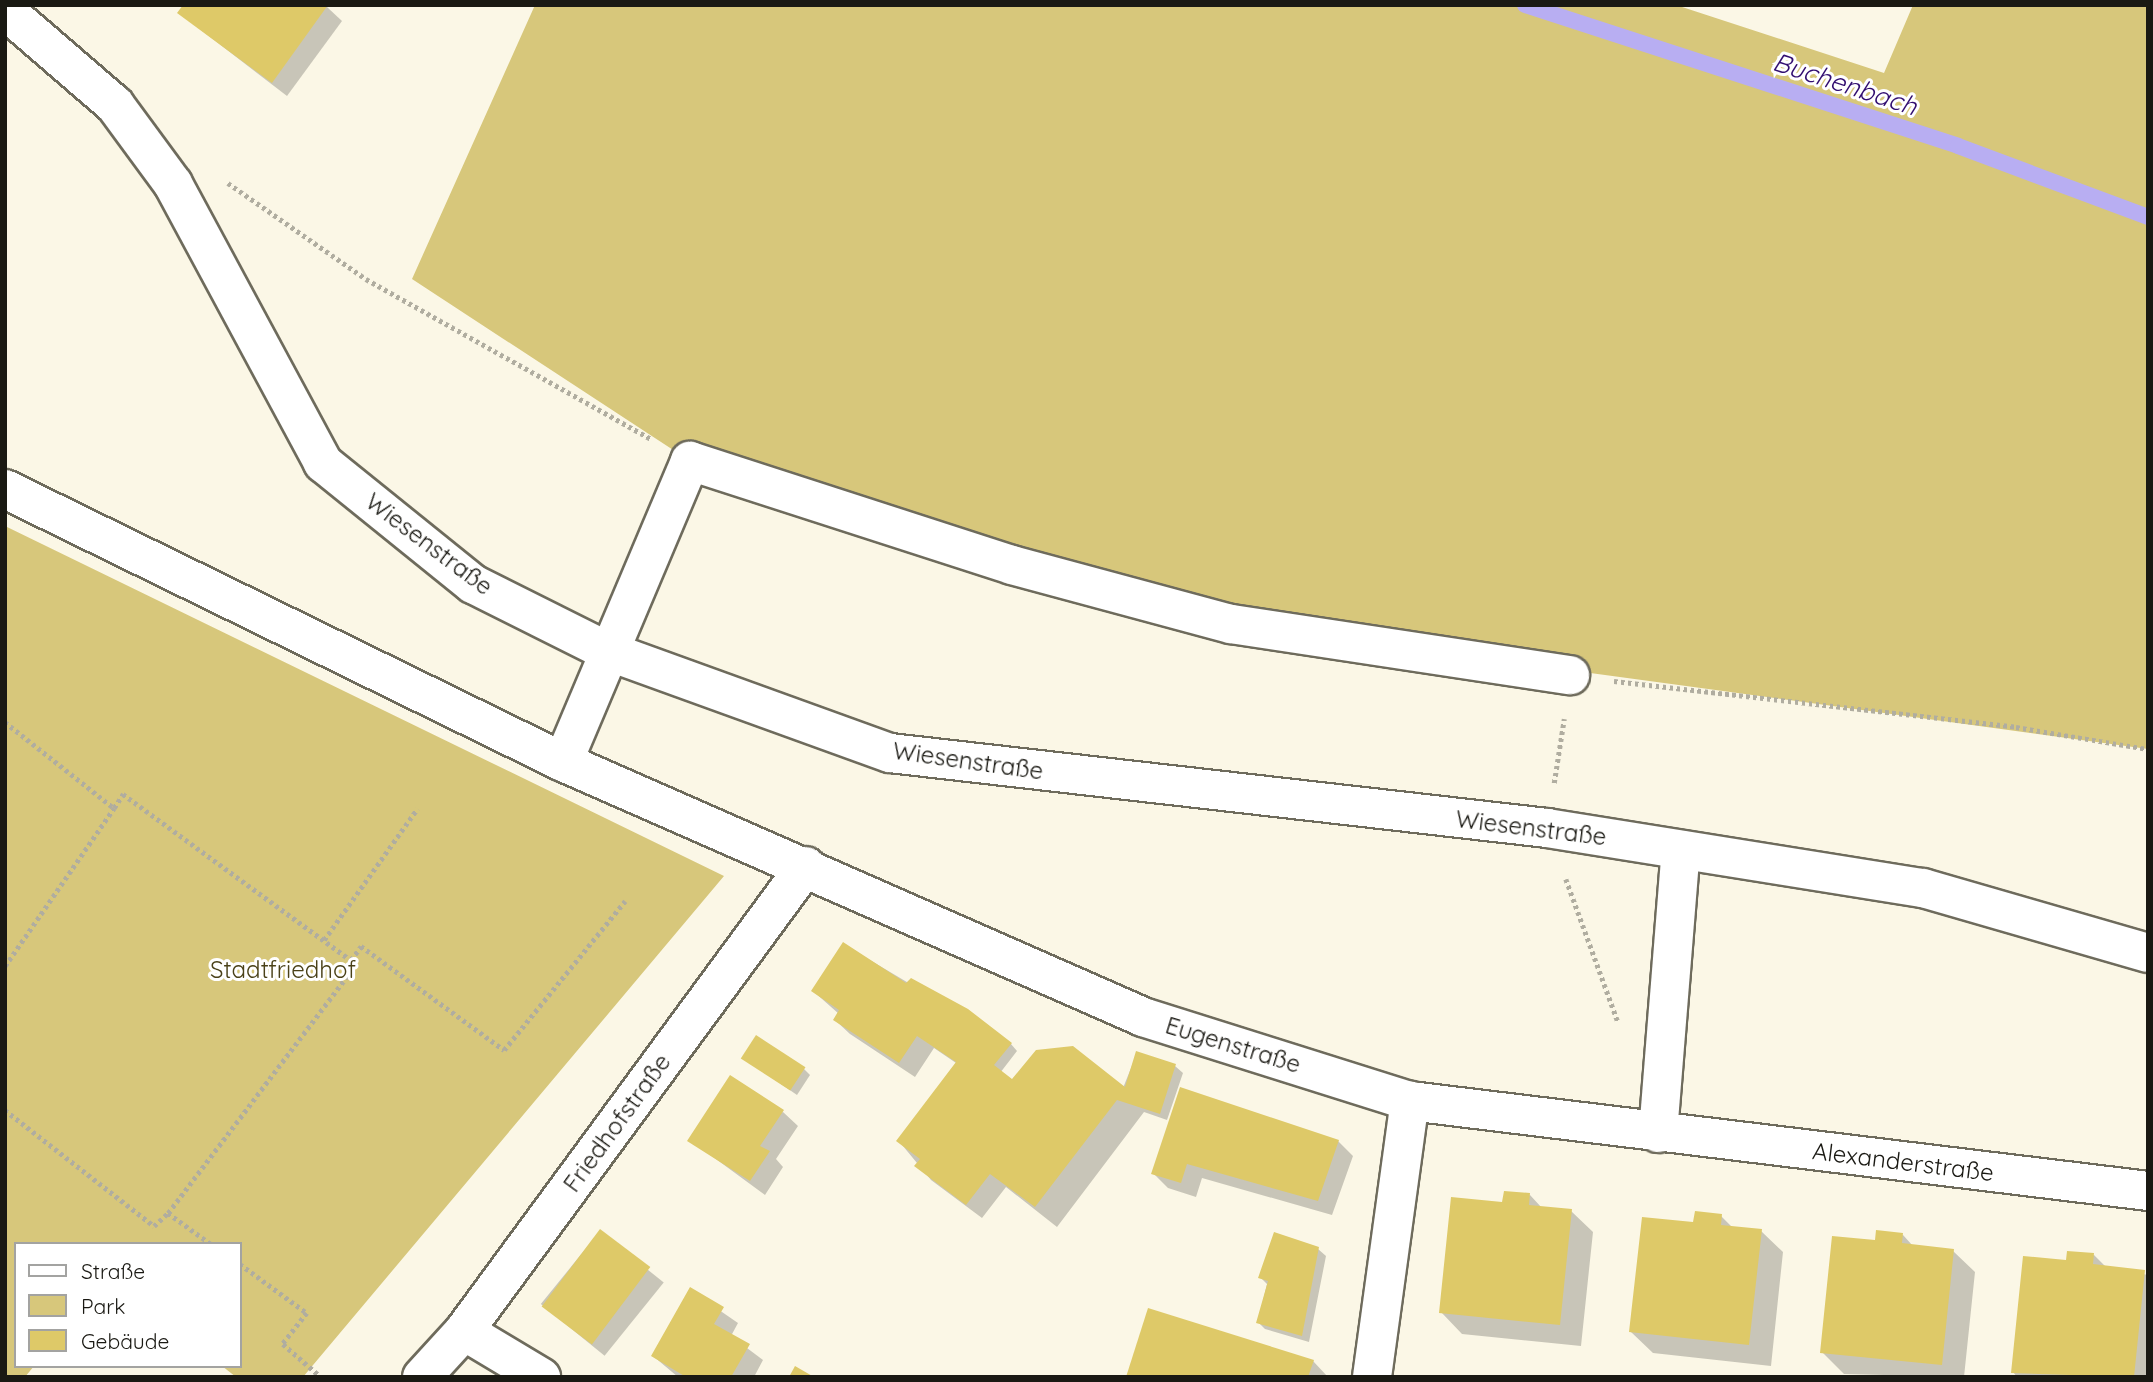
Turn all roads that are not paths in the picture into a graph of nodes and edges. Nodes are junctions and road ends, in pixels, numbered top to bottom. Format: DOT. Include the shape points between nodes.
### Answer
graph roads {
  1 [pos="5,10"];
  2 [pos="5,489"];
  3 [pos="606,650"];
  4 [pos="1570,675"];
  5 [pos="563,762"];
  6 [pos="1681,850"];
  7 [pos="806,866"];
  8 [pos="2148,953"];
  9 [pos="1410,1101"];
  10 [pos="1658,1133"];
  11 [pos="2148,1191"];
  12 [pos="464,1331"];
  13 [pos="422,1377"];
  14 [pos="541,1377"];
  15 [pos="1372,1377"];
  1 -- 3 [label="street, Wiesenstraße" via="115,105 173,184 323,463 473,584"];
  2 -- 5 [label="street, Eugenstraße"];
  3 -- 4 [label="street" via="690,461 1012,565 1231,624"];
  3 -- 5 [label="street"];
  3 -- 6 [label="street, Wiesenstraße" via="890,753 1547,828"];
  5 -- 7 [label="street, Eugenstraße"];
  6 -- 8 [label="street, Wiesenstraße" via="1923,888"];
  6 -- 10 [label="street"];
  7 -- 9 [label="street, Eugenstraße" via="1143,1017"];
  7 -- 12 [label="street, Friedhofstraße"];
  9 -- 10 [label="street, Alexanderstraße"];
  9 -- 15 [label="street"];
  10 -- 11 [label="street, Alexanderstraße"];
  12 -- 13 [label="street, Friedhofstraße"];
  12 -- 14 [label="street"];
}
